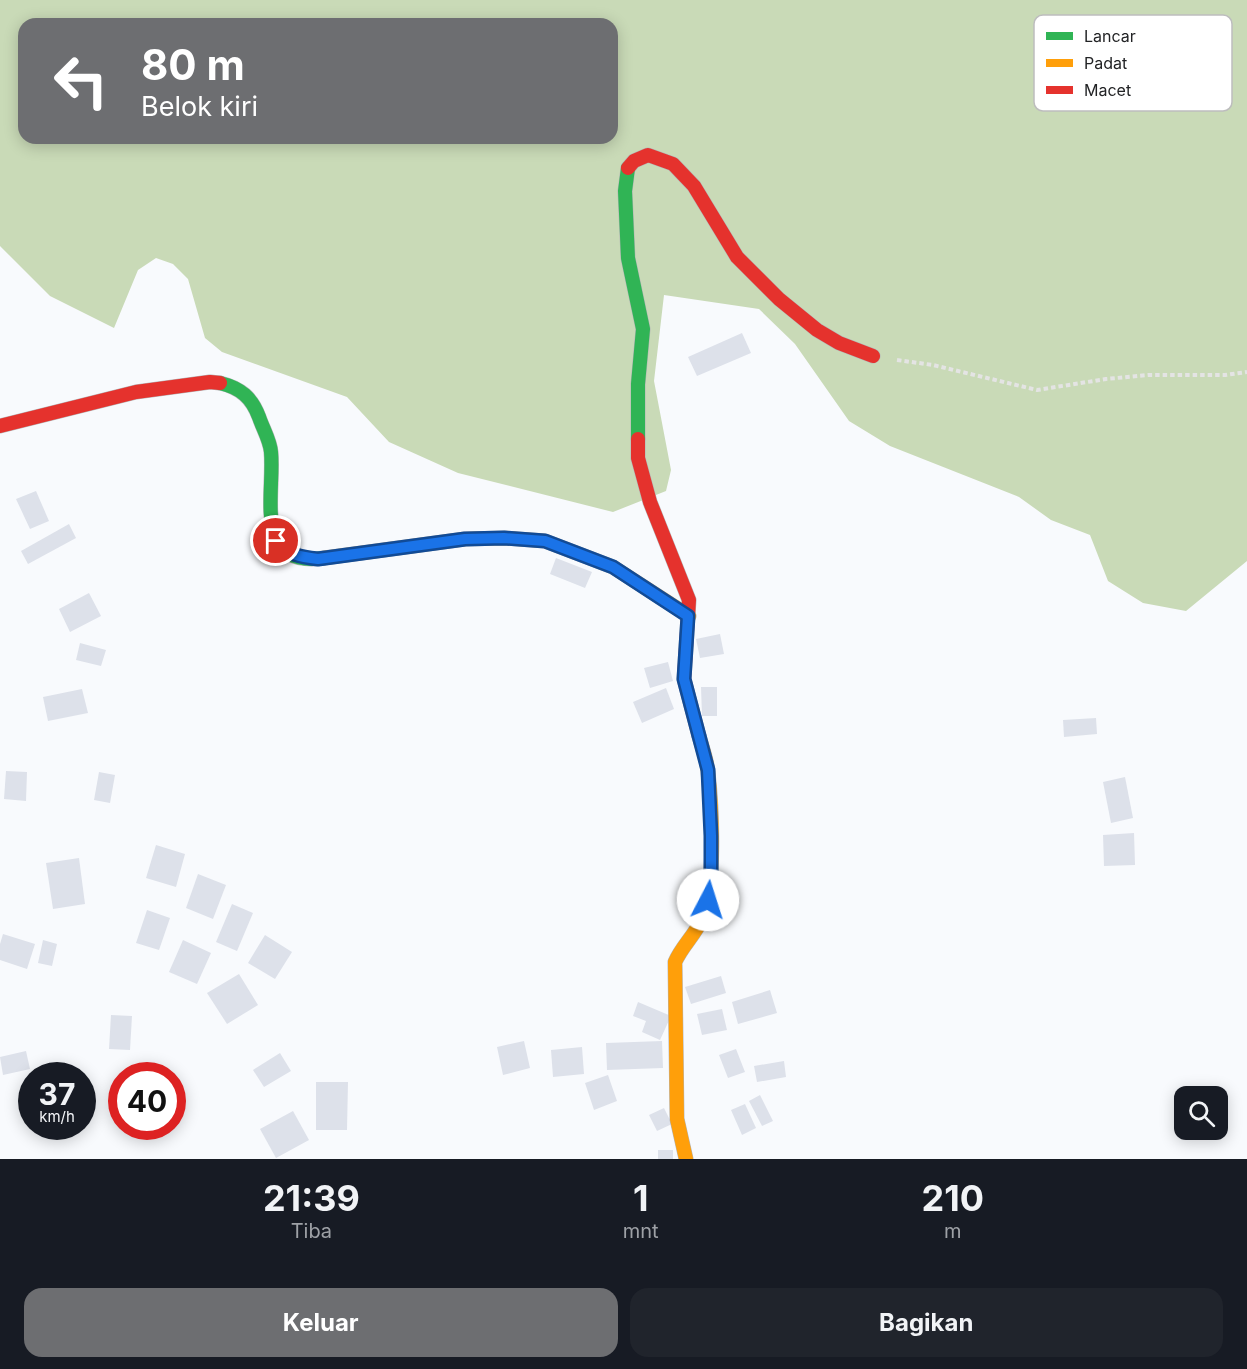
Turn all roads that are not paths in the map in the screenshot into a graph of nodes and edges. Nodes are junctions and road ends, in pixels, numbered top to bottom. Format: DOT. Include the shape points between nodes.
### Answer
graph roads {
  1 [pos="873,356"];
  2 [pos="0,426"];
  3 [pos="688,616"];
  4 [pos="686,1159"];
  1 -- 3 [label="street" via="817,330 779,299 737,257 694,186 673,164 648,155 628,168 628,258 643,329 638,458 650,502 688,600"];
  2 -- 3 [label="street" via="136,392 222,382 244,392 254,403 272,453 271,522 276,541 295,556 318,559 465,539 545,541 613,567"];
  3 -- 4 [label="street" via="684,679 708,770 711,874 703,918 675,962 677,1119"];
}
